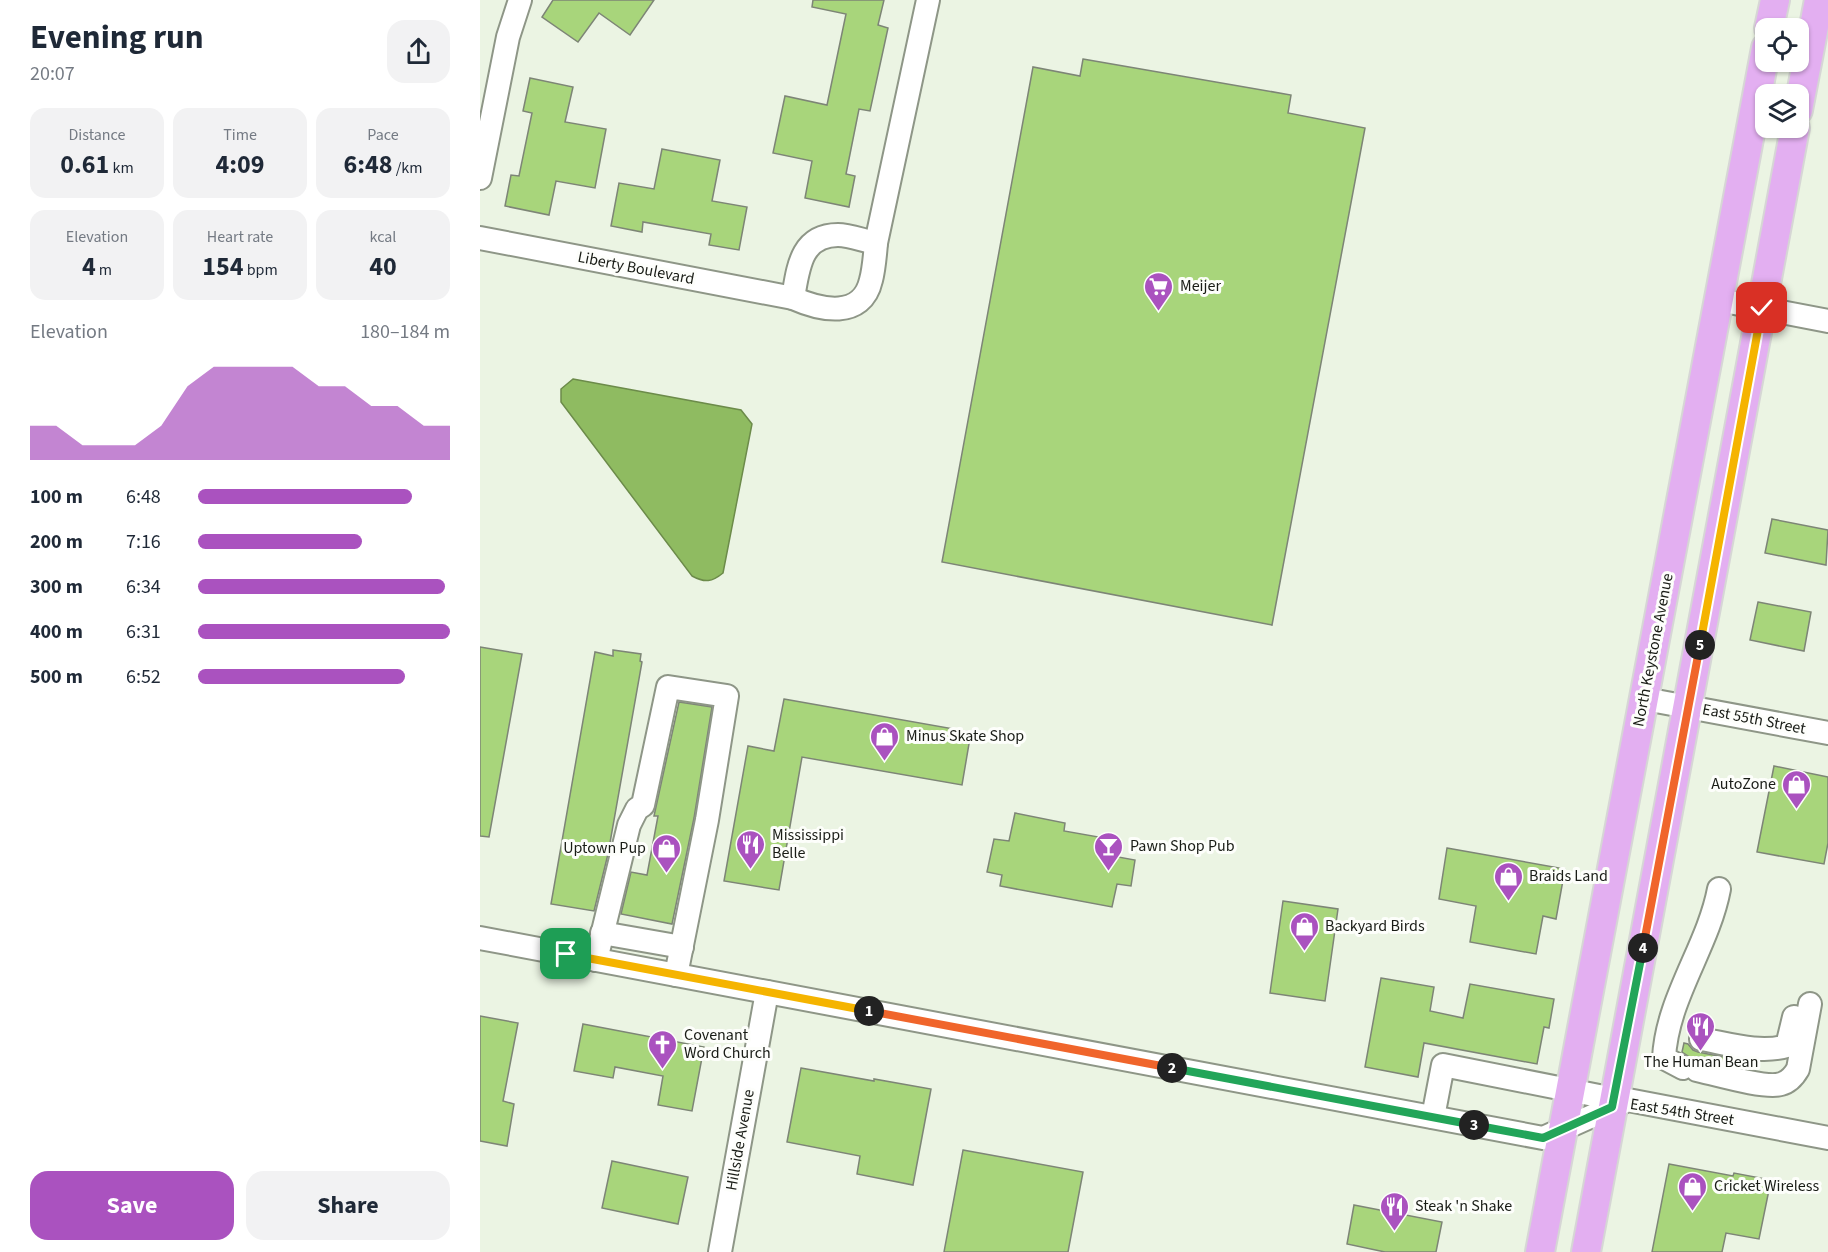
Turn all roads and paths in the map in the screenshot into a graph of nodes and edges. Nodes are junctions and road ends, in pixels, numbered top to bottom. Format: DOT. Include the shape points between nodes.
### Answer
graph roads {
  1 [pos="520,0"];
  2 [pos="928,0"];
  3 [pos="1774,0"];
  4 [pos="1819,0"];
  5 [pos="1771,18"];
  6 [pos="1762,72"];
  7 [pos="1803,84"];
  8 [pos="1793,138"];
  9 [pos="480,178"];
  10 [pos="480,237"];
  11 [pos="876,243"];
  12 [pos="793,298"];
  13 [pos="1719,300"];
  14 [pos="1762,308"];
  15 [pos="1828,321"];
  16 [pos="1645,699"];
  17 [pos="1688,706"];
  18 [pos="1828,732"];
  19 [pos="1719,889"];
  20 [pos="602,933"];
  21 [pos="480,938"];
  22 [pos="682,947"];
  23 [pos="596,960"];
  24 [pos="676,975"];
  25 [pos="767,992"];
  26 [pos="1686,1037"];
  27 [pos="1570,1092"];
  28 [pos="1594,1113"];
  29 [pos="1432,1117"];
  30 [pos="1828,1138"];
  31 [pos="720,1252"];
  32 [pos="1540,1252"];
  33 [pos="1586,1252"];
  1 -- 9 [label="street" via="508,37"];
  2 -- 11 [label="street, Liberty Boulevard"];
  3 -- 5 [label="main road"];
  4 -- 7 [label="main road"];
  6 -- 13 [label="main road, North Keystone Avenue"];
  8 -- 14 [label="main road, North Keystone Avenue"];
  10 -- 12 [label="street, Liberty Boulevard"];
  11 -- 12 [label="street" via="838,235 819,239 800,261"];
  11 -- 12 [label="street, Liberty Boulevard" via="869,287 852,306 833,310"];
  13 -- 14 [label="street"];
  13 -- 16 [label="main road, North Keystone Avenue"];
  14 -- 15 [label="street"];
  14 -- 17 [label="main road, North Keystone Avenue"];
  16 -- 17 [label="street, East 55th Street"];
  16 -- 27 [label="main road, North Keystone Avenue"];
  17 -- 18 [label="street, East 55th Street"];
  17 -- 28 [label="main road, North Keystone Avenue"];
  19 -- 26 [label="street" via="1674,1010"];
  20 -- 22 [label="street"];
  20 -- 22 [label="street" via="628,825 643,806 668,687 727,696"];
  20 -- 23 [label="street"];
  21 -- 23 [label="street, East 54th Street"];
  22 -- 24 [label="street"];
  23 -- 24 [label="street, East 54th Street"];
  24 -- 25 [label="street, East 54th Street"];
  25 -- 29 [label="street, East 54th Street"];
  25 -- 31 [label="street, Hillside Avenue"];
  26 -- 26 [label="street" via="1777,1049 1787,1046 1803,1002 1798,1069 1793,1078 1780,1085 1690,1069 1664,1058"];
  27 -- 28 [label="main road, North Keystone Avenue"];
  27 -- 28 [label="street"];
  27 -- 29 [label="street" via="1443,1065"];
  28 -- 29 [label="street, East 54th Street" via="1543,1138"];
  28 -- 30 [label="street, East 54th Street" via="1628,1100"];
  28 -- 32 [label="main road, North Keystone Avenue"];
  28 -- 33 [label="main road, North Keystone Avenue"];
}
